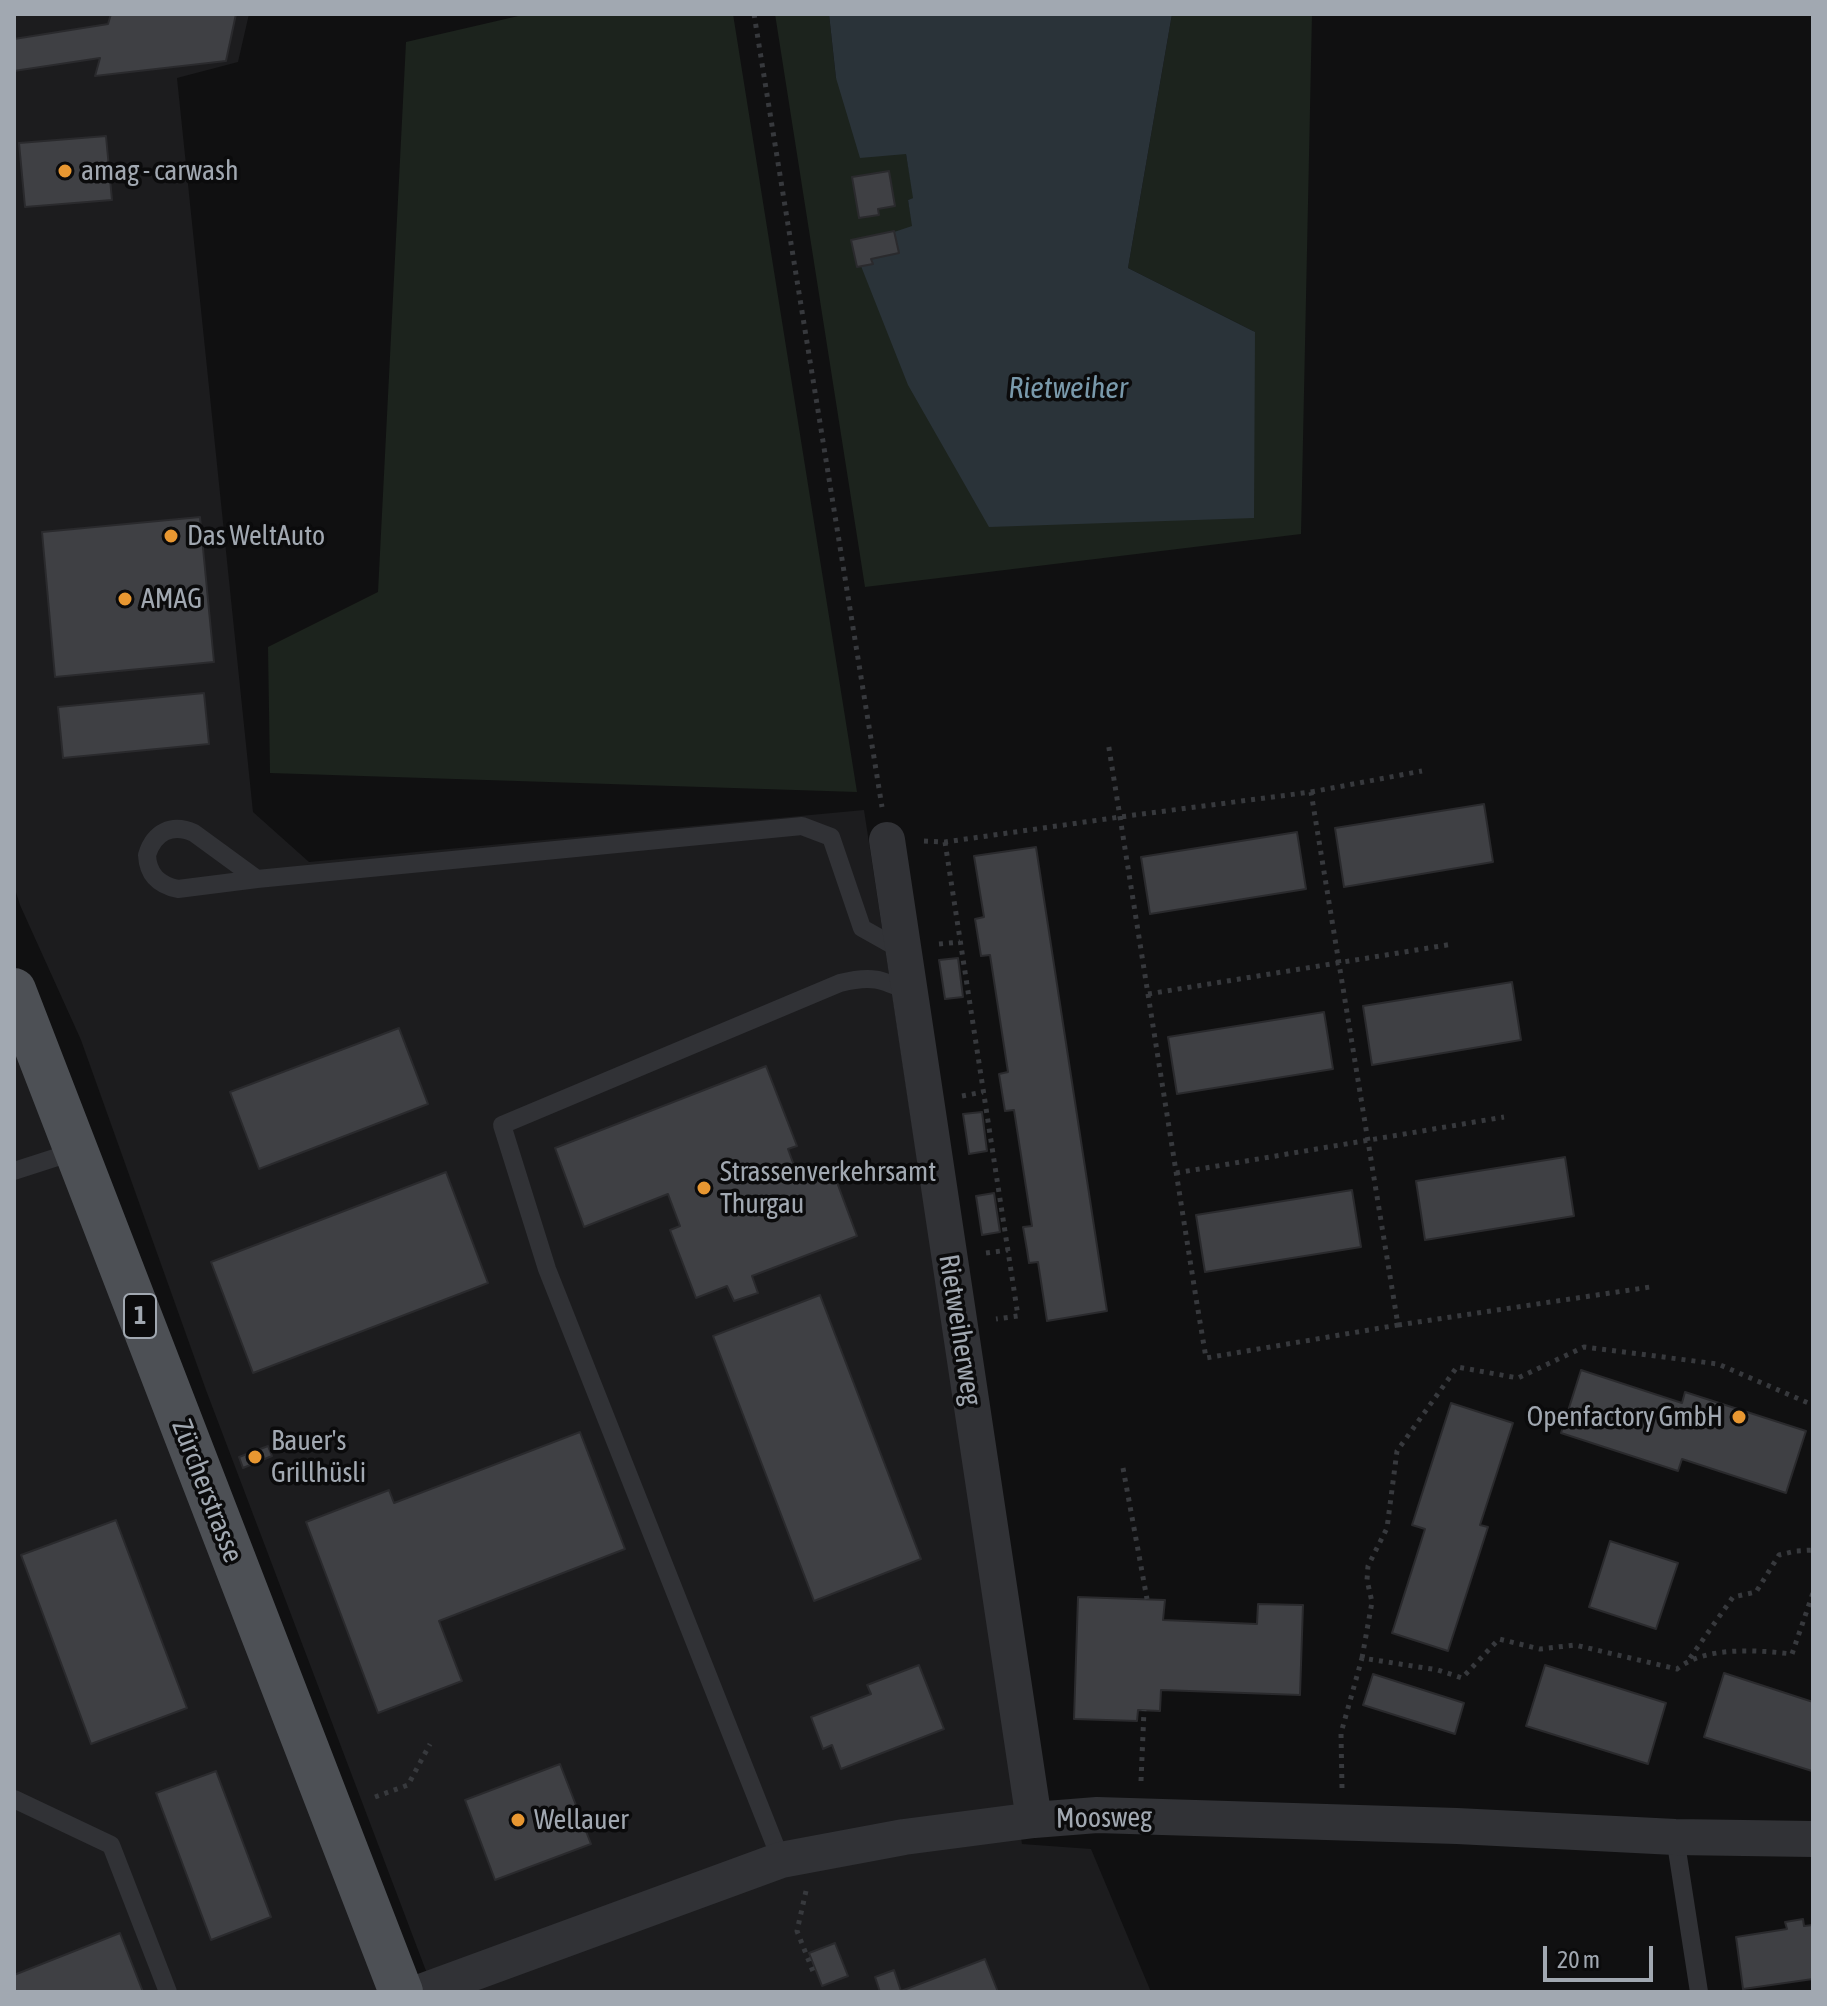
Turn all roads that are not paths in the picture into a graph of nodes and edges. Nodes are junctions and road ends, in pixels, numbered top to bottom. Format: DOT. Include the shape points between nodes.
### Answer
graph roads {
  1 [pos="887,840"];
  2 [pos="257,879"];
  3 [pos="904,952"];
  4 [pos="14,990"];
  5 [pos="910,992"];
  6 [pos="78,1151"];
  7 [pos="14,1171"];
  8 [pos="14,1799"];
  9 [pos="1034,1820"];
  10 [pos="1675,1837"];
  11 [pos="1813,1839"];
  12 [pos="794,1871"];
  13 [pos="168,1992"];
  14 [pos="401,1992"];
  15 [pos="421,1992"];
  16 [pos="1699,1992"];
  1 -- 3 [label="street, Rietweiherweg"];
  2 -- 2 [label="lane" via="184,829 164,831 147,855 152,875 168,887"];
  2 -- 3 [label="lane" via="802,826 831,837 862,928"];
  3 -- 5 [label="street, Rietweiherweg"];
  4 -- 6 [label="main road, Zürcherstrasse / 1"];
  5 -- 9 [label="street, Rietweiherweg"];
  5 -- 12 [label="lane" via="865,977 840,983 502,1125 547,1269"];
  6 -- 7 [label="lane"];
  6 -- 14 [label="main road, Zürcherstrasse / 1"];
  8 -- 13 [label="lane" via="111,1845"];
  9 -- 10 [label="street, Moosweg" via="1097,1815"];
  9 -- 12 [label="street, Moosweg" via="904,1837"];
  10 -- 11 [label="street, Moosweg"];
  10 -- 16 [label="lane"];
  12 -- 15 [label="street, Moosweg"];
}
